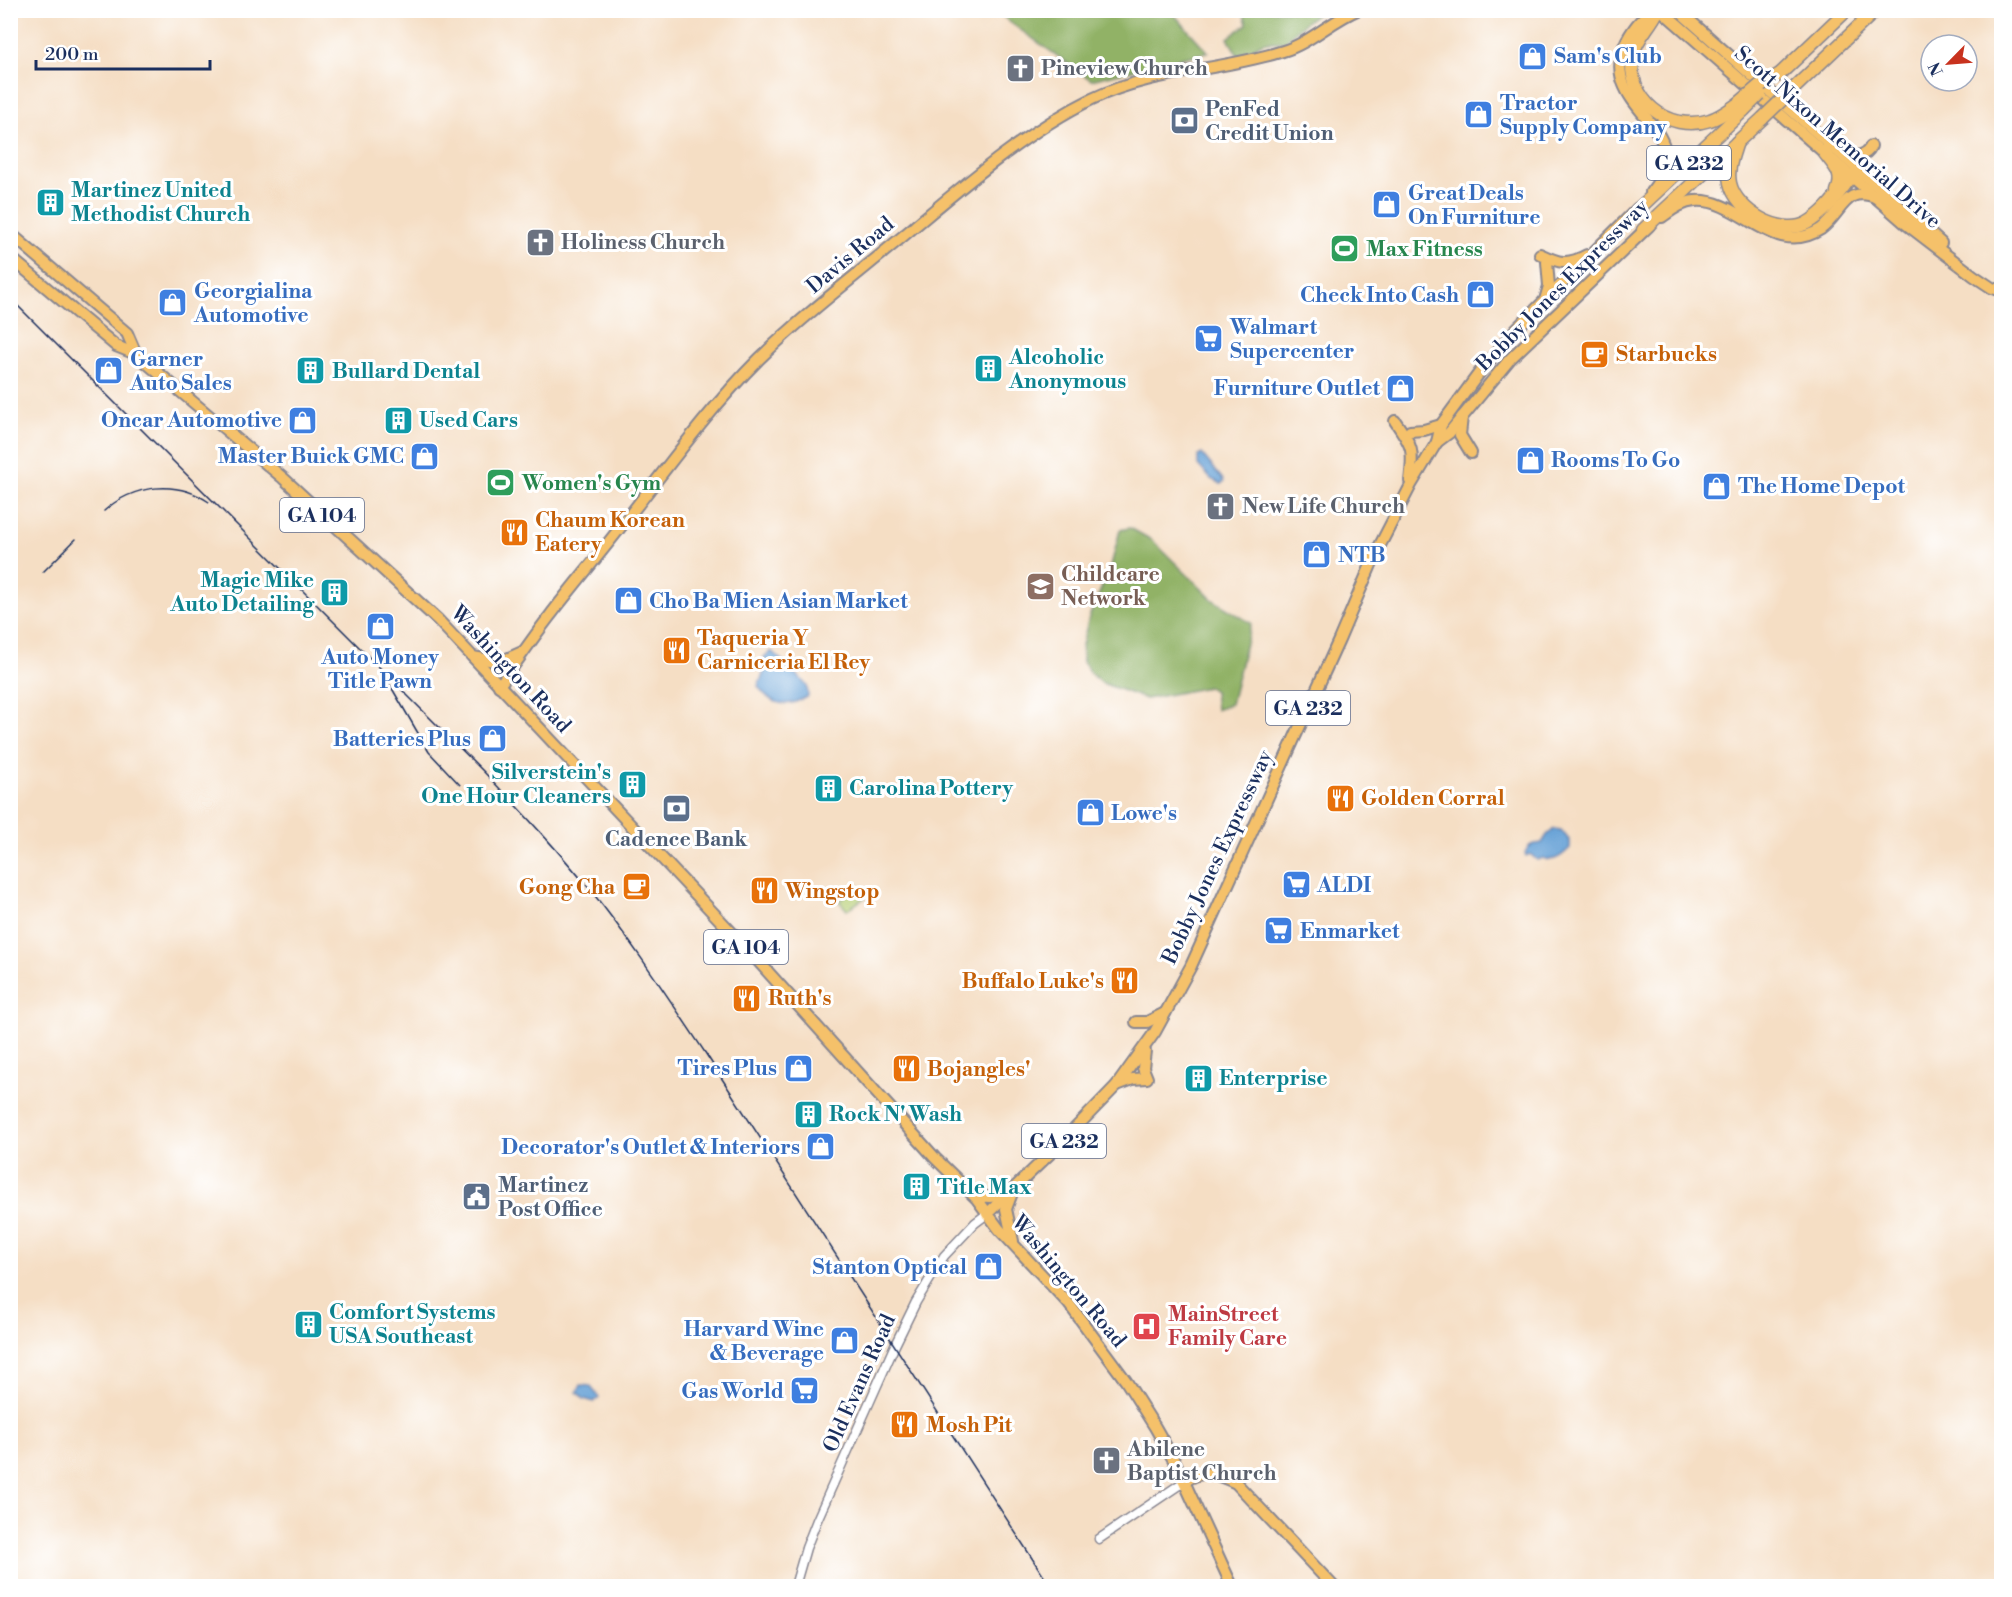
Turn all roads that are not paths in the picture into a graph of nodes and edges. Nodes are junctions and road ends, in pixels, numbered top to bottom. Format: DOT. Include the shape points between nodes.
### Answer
graph roads {
  1 [pos="1357,10"];
  2 [pos="1658,10"];
  3 [pos="1678,10"];
  4 [pos="1847,10"];
  5 [pos="1876,10"];
  6 [pos="1346,13"];
  7 [pos="1741,107"];
  8 [pos="1737,142"];
  9 [pos="1825,146"];
  10 [pos="1871,146"];
  11 [pos="1859,175"];
  12 [pos="1836,196"];
  13 [pos="1877,198"];
  14 [pos="1633,214"];
  15 [pos="1643,230"];
  16 [pos="10,233"];
  17 [pos="1797,237"];
  18 [pos="1598,250"];
  19 [pos="10,257"];
  20 [pos="1964,267"];
  21 [pos="2001,291"];
  22 [pos="1545,300"];
  23 [pos="136,354"];
  24 [pos="1462,415"];
  25 [pos="1395,421"];
  26 [pos="1441,425"];
  27 [pos="1410,431"];
  28 [pos="1437,442"];
  29 [pos="1471,453"];
  30 [pos="1409,489"];
  31 [pos="525,651"];
  32 [pos="473,657"];
  33 [pos="499,686"];
  34 [pos="1166,1013"];
  35 [pos="1136,1022"];
  36 [pos="1145,1047"];
  37 [pos="1117,1085"];
  38 [pos="1014,1187"];
  39 [pos="971,1193"];
  40 [pos="987,1214"];
  41 [pos="1014,1245"];
  42 [pos="1185,1481"];
  43 [pos="1099,1539"];
  44 [pos="795,1587"];
  45 [pos="1232,1587"];
  46 [pos="1333,1587"];
  1 -- 6 [label="main road, Davis Road"];
  2 -- 7 [label="highway" via="1633,54 1632,74 1643,100 1669,120 1689,123 1710,120"];
  2 -- 9 [label="main road, Scott Nixon Memorial Drive"];
  2 -- 14 [label="main road" via="1646,15 1634,29 1624,46 1621,63 1626,91 1660,134 1667,156 1660,180"];
  3 -- 9 [label="main road, Scott Nixon Memorial Drive"];
  4 -- 7 [label="highway, bridge" via="1780,74 1759,86"];
  5 -- 8 [label="highway, Bobby Jones Expressway / GA 232, bridge"];
  6 -- 31 [label="main road, Davis Road" via="1287,50 1148,81 1095,98 1048,123 1009,152 927,216 759,360 700,424"];
  7 -- 14 [label="highway, Bobby Jones Expressway / GA 232"];
  8 -- 12 [label="highway" via="1730,168 1732,188 1742,204 1764,220 1782,227 1803,225"];
  8 -- 15 [label="highway, Bobby Jones Expressway / GA 232"];
  9 -- 10 [label="main road" via="1855,156 1866,154"];
  9 -- 11 [label="main road, Scott Nixon Memorial Drive"];
  9 -- 12 [label="highway" via="1840,176"];
  11 -- 12 [label="highway"];
  11 -- 13 [label="main road, Scott Nixon Memorial Drive"];
  11 -- 17 [label="main road" via="1824,222"];
  11 -- 20 [label="main road, Scott Nixon Memorial Drive" via="1955,255"];
  13 -- 17 [label="main road" via="1866,193 1853,195 1825,226"];
  13 -- 20 [label="main road, Scott Nixon Memorial Drive"];
  14 -- 18 [label="main road, Bobby Jones Expressway / GA 232"];
  15 -- 17 [label="main road" via="1680,205 1707,201 1768,232"];
  15 -- 24 [label="main road, Bobby Jones Expressway / GA 232" via="1510,359"];
  16 -- 23 [label="main road, Washington Road / GA 104" via="127,333"];
  18 -- 22 [label="main road, Bobby Jones Expressway / GA 232"];
  18 -- 22 [label="main road" via="1569,263 1543,258 1549,286"];
  19 -- 23 [label="main road, Washington Road / GA 104" via="116,346"];
  20 -- 21 [label="main road, Scott Nixon Memorial Drive"];
  22 -- 26 [label="main road, Bobby Jones Expressway / GA 232" via="1516,329"];
  23 -- 32 [label="main road, Washington Road / GA 104" via="283,478"];
  24 -- 28 [label="main road, Bobby Jones Expressway / GA 232"];
  24 -- 29 [label="main road" via="1460,435"];
  25 -- 30 [label="main road" via="1412,449"];
  26 -- 27 [label="main road"];
  26 -- 28 [label="main road, Bobby Jones Expressway / GA 232"];
  28 -- 30 [label="main road, Bobby Jones Expressway / GA 232"];
  30 -- 34 [label="main road, Bobby Jones Expressway / GA 232"];
  31 -- 32 [label="main road" via="500,662"];
  31 -- 33 [label="main road, Davis Road"];
  32 -- 33 [label="main road, Washington Road / GA 104"];
  33 -- 39 [label="main road, Washington Road / GA 104"];
  34 -- 35 [label="main road" via="1147,1022"];
  34 -- 36 [label="main road, Bobby Jones Expressway / GA 232"];
  36 -- 37 [label="main road, Bobby Jones Expressway / GA 232"];
  36 -- 37 [label="main road" via="1143,1068 1147,1078"];
  37 -- 38 [label="main road, Bobby Jones Expressway / GA 232"];
  38 -- 39 [label="main road" via="1000,1196"];
  38 -- 40 [label="main road, Bobby Jones Expressway / GA 232"];
  38 -- 41 [label="main road" via="1006,1209"];
  39 -- 40 [label="main road, Washington Road / GA 104"];
  40 -- 41 [label="main road, Washington Road / GA 104"];
  40 -- 44 [label="street, Old Evans Road" via="936,1266 907,1320 817,1520"];
  41 -- 42 [label="main road, Washington Road / GA 104" via="1069,1304 1101,1346 1155,1427"];
  42 -- 43 [label="street"];
  42 -- 45 [label="main road, Washington Road / GA 104"];
  42 -- 46 [label="main road" via="1205,1473 1236,1483"];
}
